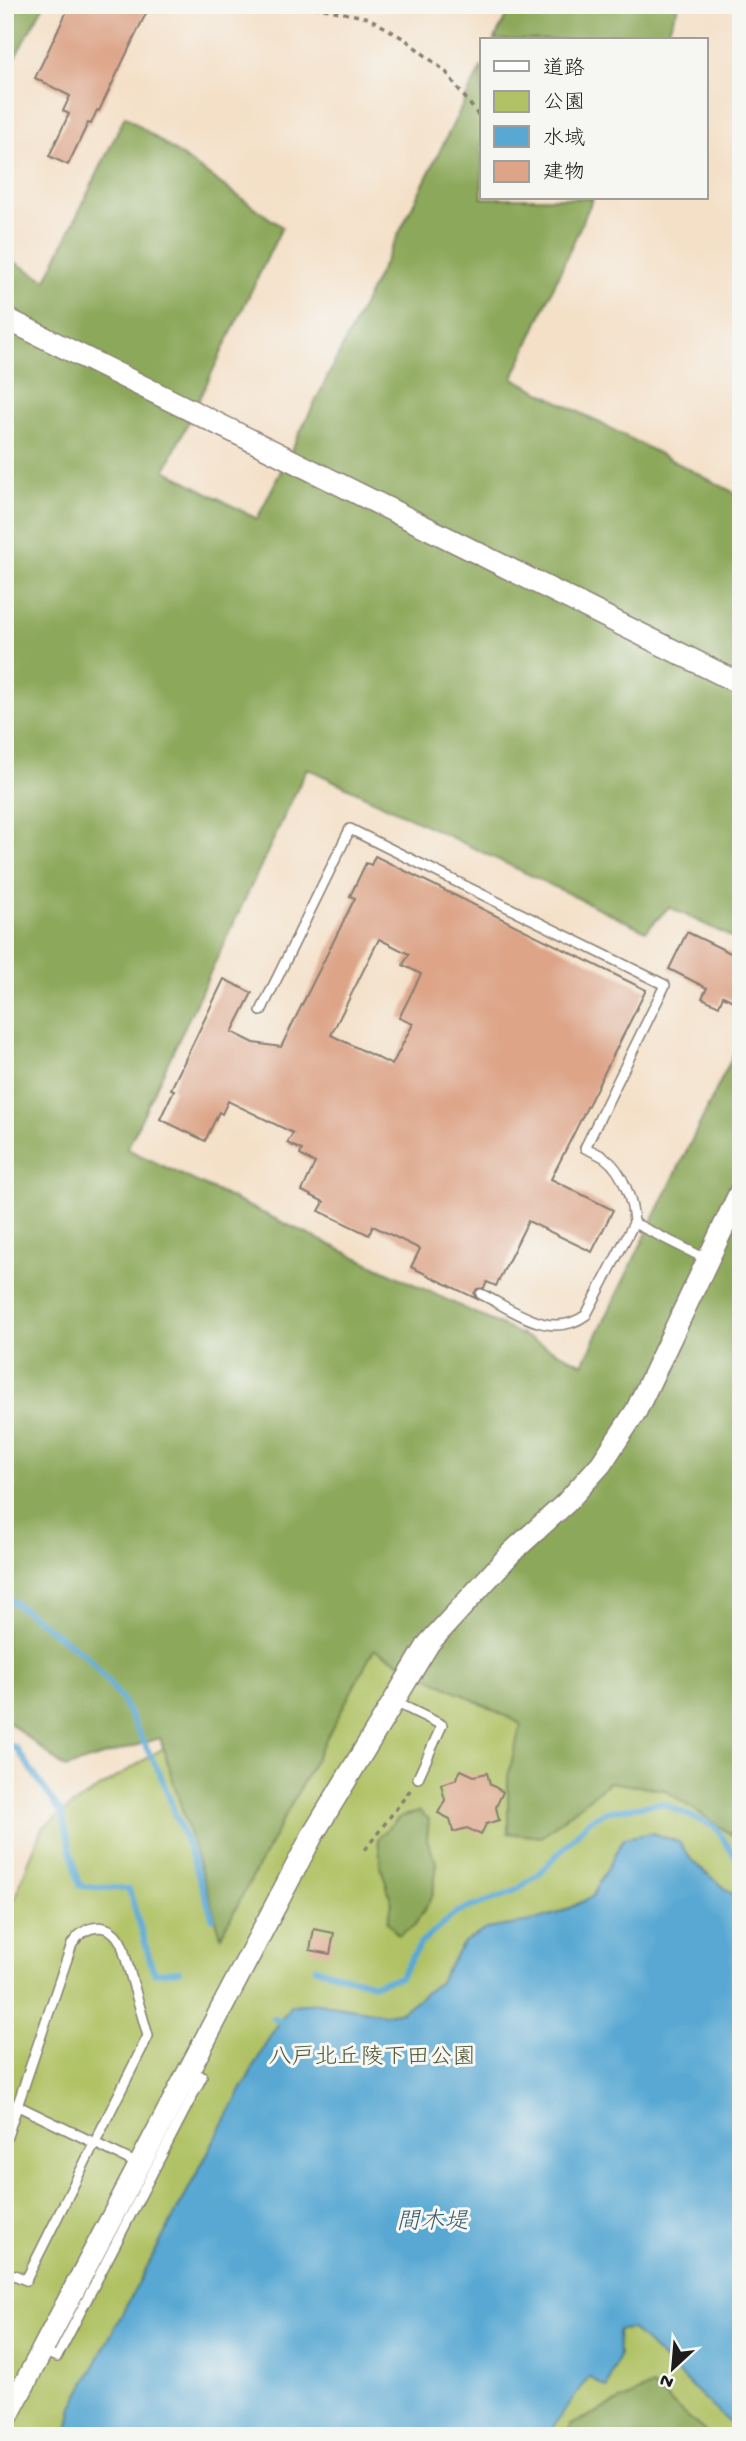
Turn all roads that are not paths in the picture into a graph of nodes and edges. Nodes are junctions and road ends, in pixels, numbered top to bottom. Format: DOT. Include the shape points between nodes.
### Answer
graph roads {
  1 [pos="5,317"];
  2 [pos="741,684"];
  3 [pos="261,1011"];
  4 [pos="741,1191"];
  5 [pos="634,1223"];
  6 [pos="708,1259"];
  7 [pos="481,1294"];
  8 [pos="393,1701"];
  9 [pos="418,1778"];
  10 [pos="190,2070"];
  11 [pos="16,2105"];
  12 [pos="5,2142"];
  13 [pos="93,2143"];
  14 [pos="140,2165"];
  15 [pos="5,2271"];
  16 [pos="42,2351"];
  17 [pos="8,2410"];
  1 -- 2 [label="street"];
  3 -- 5 [label="lane" via="350,830 665,985 585,1147 607,1160 622,1181 633,1203"];
  4 -- 6 [label="street"];
  5 -- 6 [label="lane"];
  5 -- 7 [label="lane" via="586,1315 575,1324 544,1325"];
  6 -- 8 [label="street" via="636,1411 601,1464 429,1643"];
  8 -- 9 [label="lane" via="442,1725"];
  8 -- 10 [label="street" via="312,1836"];
  10 -- 14 [label="street"];
  10 -- 16 [label="lane" via="202,2077 57,2357"];
  11 -- 12 [label="lane"];
  11 -- 13 [label="lane"];
  11 -- 13 [label="lane" via="72,1944 81,1931 93,1927 118,1935 148,2036"];
  13 -- 14 [label="lane"];
  13 -- 15 [label="lane" via="26,2280"];
  14 -- 16 [label="street"];
  16 -- 17 [label="street"];
}
